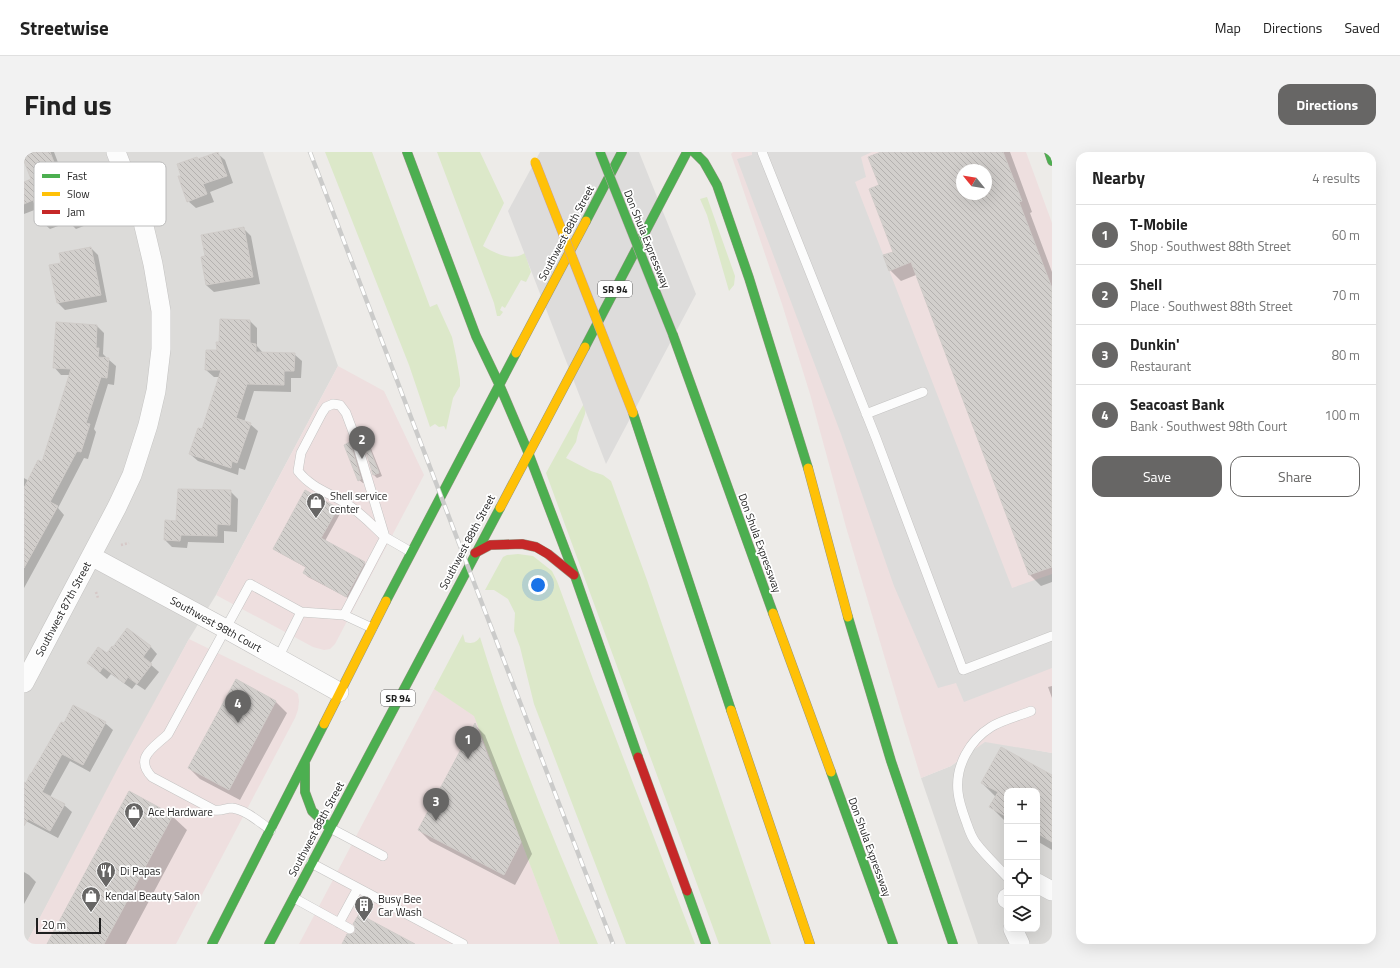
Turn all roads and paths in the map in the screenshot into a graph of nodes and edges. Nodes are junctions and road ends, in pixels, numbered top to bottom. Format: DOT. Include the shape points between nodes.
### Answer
graph roads {
  1 [pos="116,152"];
  2 [pos="407,152"];
  3 [pos="531,152"];
  4 [pos="600,152"];
  5 [pos="687,152"];
  6 [pos="694,152"];
  7 [pos="762,152"];
  8 [pos="1049,152"];
  9 [pos="623,153"];
  10 [pos="1052,161"];
  11 [pos="120,162"];
  12 [pos="144,226"];
  13 [pos="499,384"];
  14 [pos="924,392"];
  15 [pos="866,414"];
  16 [pos="528,452"];
  17 [pos="385,537"];
  18 [pos="129,543"];
  19 [pos="121,545"];
  20 [pos="411,552"];
  21 [pos="475,553"];
  22 [pos="91,556"];
  23 [pos="575,576"];
  24 [pos="96,592"];
  25 [pos="98,598"];
  26 [pos="302,612"];
  27 [pos="344,615"];
  28 [pos="372,628"];
  29 [pos="226,629"];
  30 [pos="1052,636"];
  31 [pos="278,658"];
  32 [pos="24,683"];
  33 [pos="339,692"];
  34 [pos="1031,712"];
  35 [pos="305,761"];
  36 [pos="330,828"];
  37 [pos="271,830"];
  38 [pos="382,856"];
  39 [pos="311,863"];
  40 [pos="1004,874"];
  41 [pos="1040,885"];
  42 [pos="358,888"];
  43 [pos="1052,891"];
  44 [pos="293,898"];
  45 [pos="339,923"];
  46 [pos="350,929"];
  47 [pos="1014,932"];
  48 [pos="212,944"];
  49 [pos="269,944"];
  50 [pos="463,944"];
  51 [pos="706,944"];
  52 [pos="810,944"];
  53 [pos="893,944"];
  54 [pos="953,944"];
  55 [pos="1020,944"];
  1 -- 11 [label="street, Southwest 87th Street"];
  2 -- 13 [label="main road" via="476,336"];
  3 -- 52 [label="main road, bridge" via="633,413"];
  4 -- 53 [label="main road, Don Shula Expressway, bridge" via="673,335"];
  5 -- 16 [label="main road, Southwest 88th Street / SR 94"];
  6 -- 54 [label="main road" via="704,162 717,186 750,278 800,444 853,635 889,753"];
  7 -- 15 [label="lane"];
  8 -- 10 [label="main road"];
  9 -- 13 [label="main road, Southwest 88th Street"];
  12 -- 22 [label="street, Southwest 87th Street" via="160,311 161,349 156,391 132,475"];
  13 -- 16 [label="main road"];
  13 -- 20 [label="main road, Southwest 88th Street"];
  14 -- 15 [label="lane"];
  15 -- 30 [label="lane" via="963,670"];
  16 -- 21 [label="main road, Southwest 88th Street / SR 94"];
  16 -- 23 [label="main road"];
  17 -- 17 [label="lane" via="348,504 305,480 298,471 301,453 322,413 326,407 333,404 340,405 351,425"];
  17 -- 20 [label="lane"];
  17 -- 27 [label="lane"];
  18 -- 19 [label="path"];
  20 -- 28 [label="main road, Southwest 88th Street"];
  21 -- 23 [label="main road" via="490,545 522,544 536,547"];
  21 -- 36 [label="main road, Southwest 88th Street / SR 94"];
  22 -- 29 [label="street, Southwest 98th Court"];
  22 -- 32 [label="street, Southwest 87th Street"];
  23 -- 51 [label="main road"];
  24 -- 25 [label="path"];
  26 -- 27 [label="lane"];
  26 -- 29 [label="lane" via="250,584"];
  26 -- 31 [label="lane"];
  27 -- 28 [label="lane"];
  28 -- 33 [label="main road, Southwest 88th Street"];
  29 -- 31 [label="street, Southwest 98th Court"];
  29 -- 37 [label="lane" via="168,734 147,754 144,762 146,771 152,777 214,810 242,810"];
  31 -- 33 [label="street, Southwest 98th Court"];
  33 -- 35 [label="main road, Southwest 88th Street"];
  34 -- 40 [label="lane" via="992,726 983,733 966,754 958,780 961,810 976,843"];
  35 -- 36 [label="main road" via="305,792 312,811"];
  35 -- 37 [label="main road, Southwest 88th Street"];
  36 -- 38 [label="lane"];
  36 -- 39 [label="main road, Southwest 88th Street / SR 94"];
  37 -- 48 [label="main road, Southwest 88th Street"];
  39 -- 42 [label="lane"];
  39 -- 44 [label="main road, Southwest 88th Street / SR 94"];
  41 -- 43 [label="street"];
  42 -- 45 [label="lane"];
  42 -- 50 [label="lane"];
  44 -- 45 [label="lane"];
  44 -- 49 [label="main road, Southwest 88th Street / SR 94"];
  45 -- 46 [label="lane"];
  47 -- 55 [label="street"];
}
